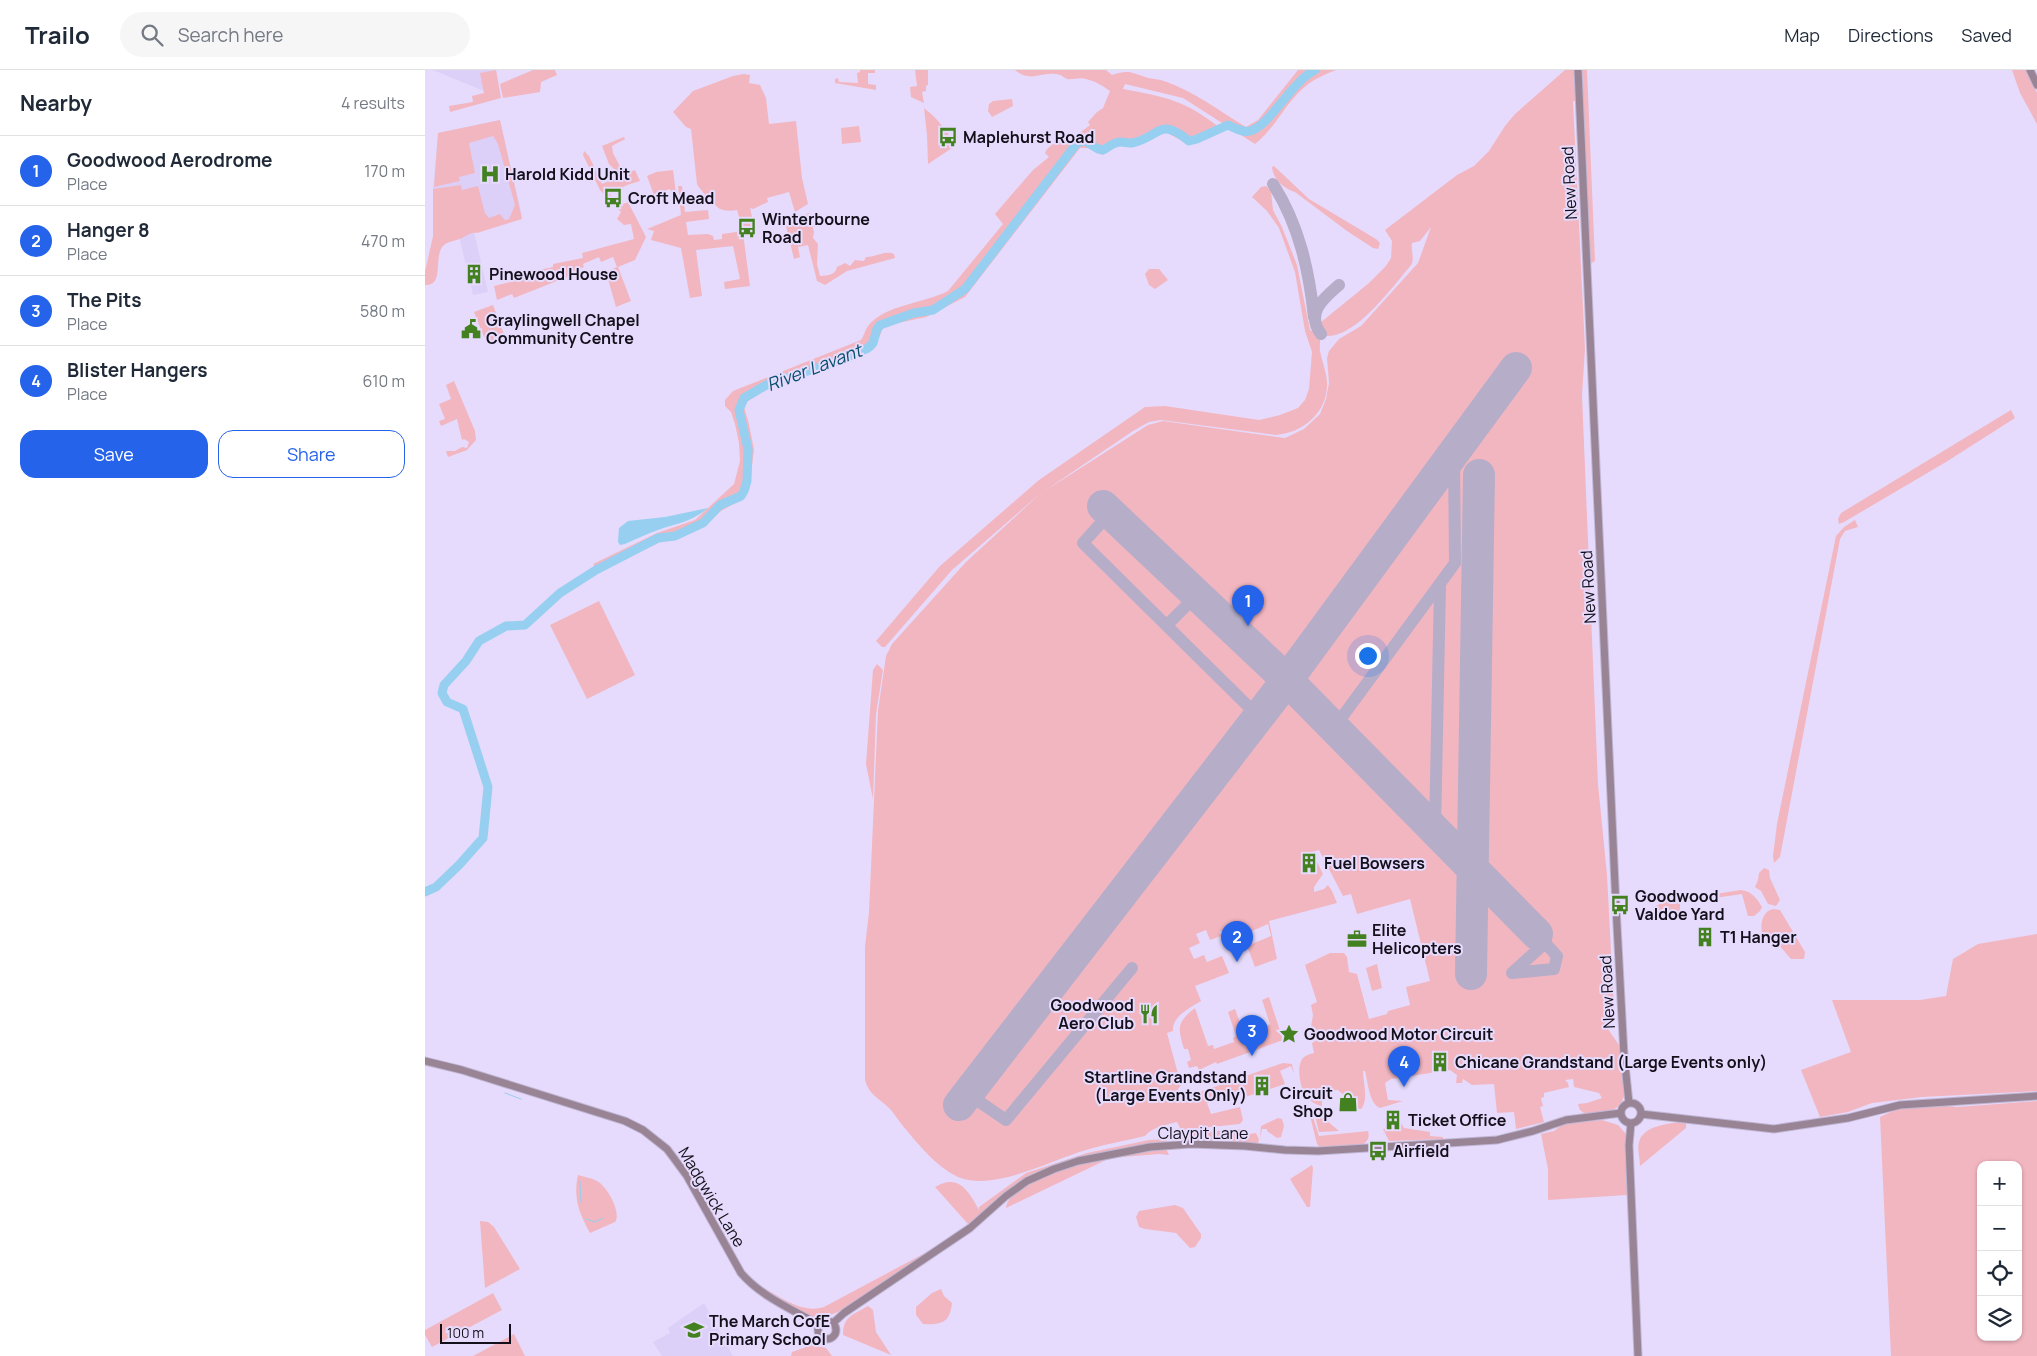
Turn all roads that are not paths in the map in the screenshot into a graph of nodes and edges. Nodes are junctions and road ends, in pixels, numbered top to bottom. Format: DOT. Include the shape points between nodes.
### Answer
graph roads {
  1 [pos="1578,70"];
  2 [pos="2030,70"];
  3 [pos="2037,85"];
  4 [pos="425,1061"];
  5 [pos="2037,1096"];
  6 [pos="1629,1103"];
  7 [pos="1621,1113"];
  8 [pos="1641,1114"];
  9 [pos="1631,1123"];
  10 [pos="833,1322"];
  11 [pos="819,1324"];
  12 [pos="1638,1356"];
  1 -- 6 [label="street, New Road" via="1616,907"];
  2 -- 3 [label="street"];
  4 -- 11 [label="street, Madgwick Lane" via="625,1121 643,1130 667,1149 680,1165 749,1282"];
  5 -- 8 [label="street" via="1899,1105 1848,1118 1774,1129"];
  6 -- 7 [label="street"];
  6 -- 8 [label="street" via="1638,1105"];
  7 -- 9 [label="street" via="1623,1119"];
  7 -- 10 [label="street, Claypit Lane" via="1566,1120 1497,1140 1318,1151 1191,1144 1150,1146 1078,1161 1027,1181 971,1228"];
  8 -- 9 [label="street" via="1639,1120"];
  9 -- 12 [label="street" via="1629,1155"];
  10 -- 11 [label="street" via="826,1320"];
  10 -- 11 [label="street" via="836,1332 827,1339 818,1333"];
}
